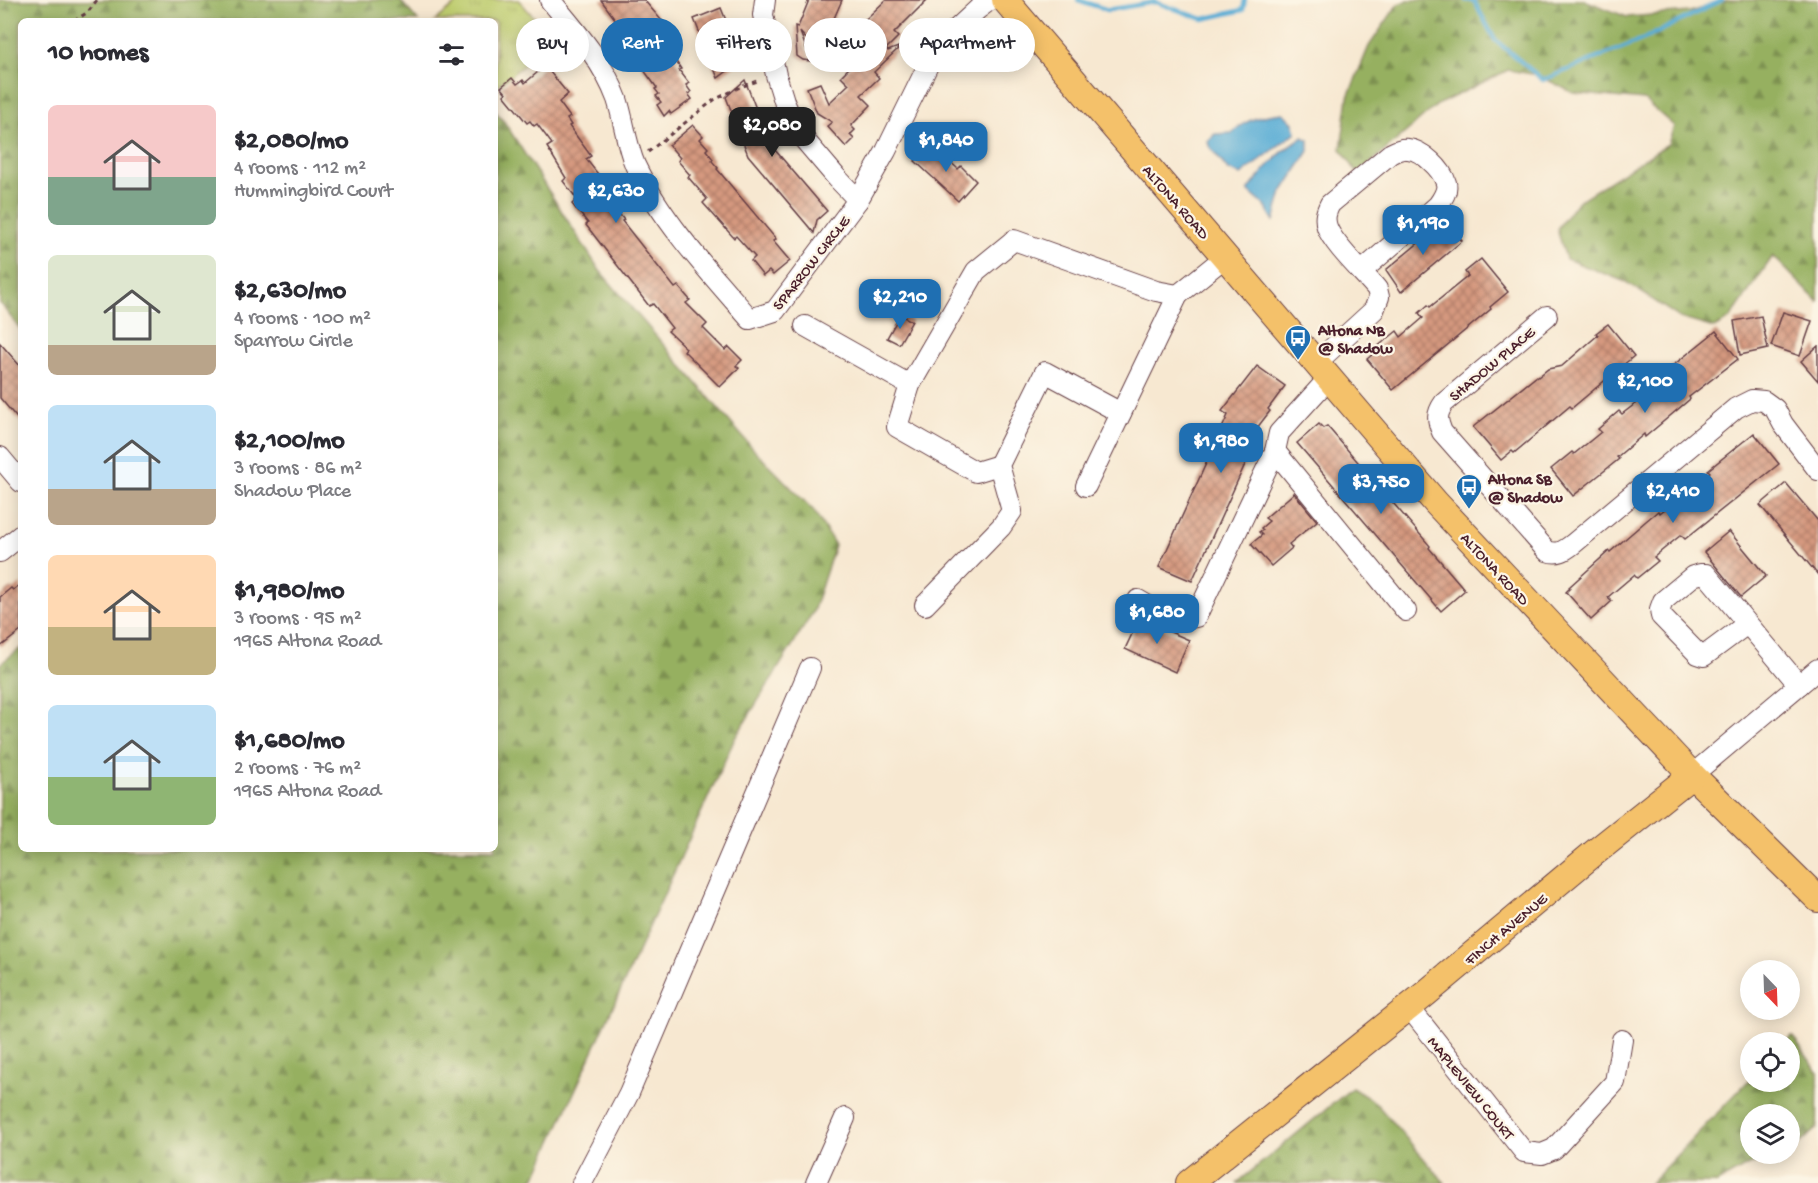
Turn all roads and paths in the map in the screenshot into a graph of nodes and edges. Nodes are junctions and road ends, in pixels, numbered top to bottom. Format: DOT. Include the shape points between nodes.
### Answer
graph roads {
  1 [pos="97,0"];
  2 [pos="550,0"];
  3 [pos="765,0"];
  4 [pos="990,0"];
  5 [pos="1005,0"];
  6 [pos="79,18"];
  7 [pos="776,75"];
  8 [pos="634,163"];
  9 [pos="858,200"];
  10 [pos="1225,257"];
  11 [pos="1362,272"];
  12 [pos="1178,295"];
  13 [pos="1546,316"];
  14 [pos="805,326"];
  15 [pos="1322,371"];
  16 [pos="910,385"];
  17 [pos="1121,413"];
  18 [pos="1275,451"];
  19 [pos="0,457"];
  20 [pos="999,465"];
  21 [pos="1818,470"];
  22 [pos="18,478"];
  23 [pos="1086,486"];
  24 [pos="18,537"];
  25 [pos="0,552"];
  26 [pos="1138,600"];
  27 [pos="926,605"];
  28 [pos="1406,611"];
  29 [pos="1747,624"];
  30 [pos="810,668"];
  31 [pos="1818,669"];
  32 [pos="1799,685"];
  33 [pos="1692,775"];
  34 [pos="1818,899"];
  35 [pos="1408,1006"];
  36 [pos="1622,1040"];
  37 [pos="845,1118"];
  38 [pos="582,1183"];
  39 [pos="816,1183"];
  40 [pos="1189,1183"];
  1 -- 6 [label="path"];
  2 -- 8 [label="street, SPARROW CIRCLE" via="603,69 616,98"];
  3 -- 7 [label="street" via="763,15"];
  4 -- 9 [label="street, SPARROW CIRCLE" via="937,47"];
  5 -- 10 [label="main road, ALTONA ROAD"];
  7 -- 8 [label="path" via="714,100"];
  7 -- 9 [label="street" via="797,131"];
  8 -- 9 [label="street, SPARROW CIRCLE" via="670,222 750,319 775,311"];
  10 -- 12 [label="street"];
  10 -- 15 [label="main road, ALTONA ROAD"];
  11 -- 11 [label="street" via="1331,236 1325,214 1330,204 1390,154 1411,149 1425,156 1439,171 1446,184 1445,195"];
  11 -- 15 [label="street" via="1377,289 1378,303"];
  12 -- 16 [label="street" via="1156,291 1014,240 976,272"];
  12 -- 17 [label="street"];
  13 -- 21 [label="street, SHADOW PLACE" via="1444,403 1437,412 1437,421 1442,432 1547,551 1561,552 1573,544 1736,408 1752,400 1764,401 1775,410"];
  14 -- 16 [label="street"];
  15 -- 18 [label="street" via="1279,433"];
  15 -- 33 [label="main road, ALTONA ROAD" via="1436,503"];
  16 -- 20 [label="street" via="897,427 976,472"];
  17 -- 20 [label="street" via="1046,372"];
  17 -- 23 [label="street"];
  18 -- 26 [label="street" via="1196,617 1174,621"];
  18 -- 28 [label="street"];
  19 -- 22 [label="street"];
  20 -- 27 [label="street" via="1012,511"];
  24 -- 25 [label="street"];
  29 -- 29 [label="street" via="1704,656 1661,616 1660,609 1694,576 1706,574"];
  29 -- 32 [label="street"];
  30 -- 38 [label="street" via="628,1094"];
  31 -- 32 [label="street, FINCH AVENUE"];
  32 -- 33 [label="street, FINCH AVENUE"];
  33 -- 34 [label="main road, ALTONA ROAD"];
  33 -- 35 [label="main road, FINCH AVENUE"];
  35 -- 36 [label="street, MAPLEVIEW COURT" via="1524,1152 1542,1154 1554,1149 1615,1082"];
  35 -- 40 [label="main road, FINCH AVENUE"];
  37 -- 39 [label="street"];
}
